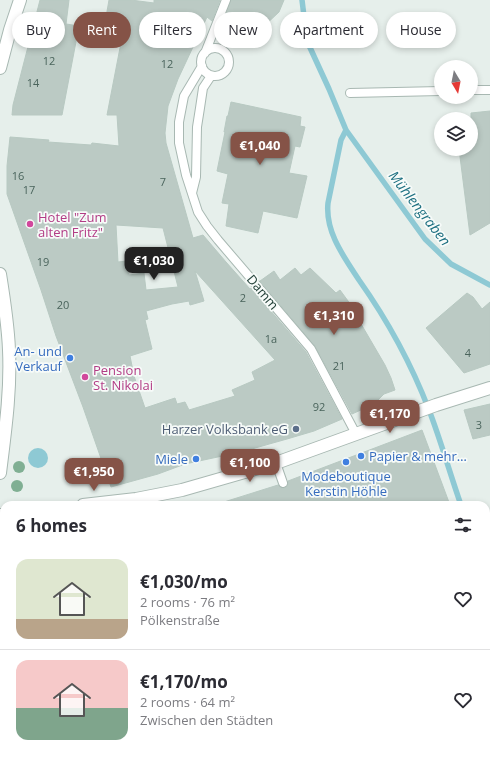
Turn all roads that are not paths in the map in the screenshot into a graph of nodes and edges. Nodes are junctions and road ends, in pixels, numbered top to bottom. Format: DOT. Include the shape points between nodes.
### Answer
graph roads {
  1 [pos="20,0"];
  2 [pos="226,0"];
  3 [pos="204,53"];
  4 [pos="202,66"];
  5 [pos="0,68"];
  6 [pos="211,76"];
  7 [pos="478,90"];
  8 [pos="490,90"];
  9 [pos="434,91"];
  10 [pos="350,94"];
  11 [pos="192,194"];
  12 [pos="0,274"];
  13 [pos="490,388"];
  14 [pos="356,434"];
  15 [pos="1,453"];
  16 [pos="276,463"];
  17 [pos="0,473"];
  18 [pos="283,483"];
  19 [pos="140,501"];
  1 -- 5 [label="street"];
  2 -- 3 [label="lane"];
  3 -- 4 [label="lane"];
  3 -- 6 [label="lane" via="217,48 222,49 228,56 227,70 220,75"];
  4 -- 6 [label="lane"];
  4 -- 11 [label="lane, Damm" via="184,96 179,122 180,153"];
  6 -- 11 [label="lane" via="203,88 197,127 196,177"];
  7 -- 8 [label="lane"];
  9 -- 10 [label="lane"];
  11 -- 14 [label="lane, Damm" via="198,212 207,226 311,349"];
  12 -- 15 [label="street" via="9,351 7,408"];
  13 -- 14 [label="street"];
  14 -- 16 [label="street"];
  15 -- 17 [label="street"];
  16 -- 18 [label="lane"];
  16 -- 19 [label="street"];
}
